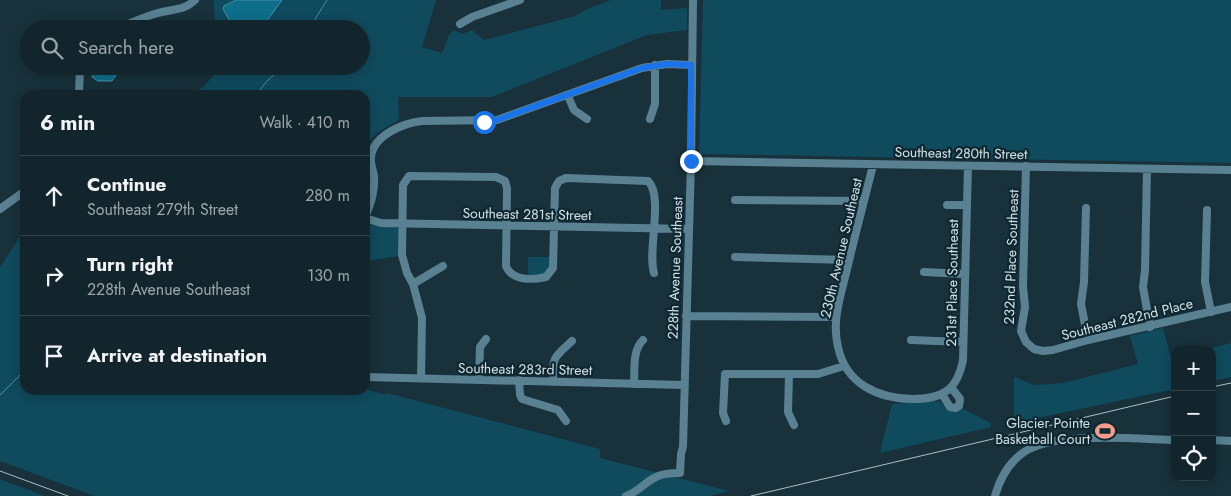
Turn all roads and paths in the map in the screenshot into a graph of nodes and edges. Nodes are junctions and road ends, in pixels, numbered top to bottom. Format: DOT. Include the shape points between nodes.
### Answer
graph roads {
  1 [pos="195,0"];
  2 [pos="520,0"];
  3 [pos="693,0"];
  4 [pos="139,20"];
  5 [pos="460,24"];
  6 [pos="655,65"];
  7 [pos="691,65"];
  8 [pos="80,75"];
  9 [pos="79,90"];
  10 [pos="568,96"];
  11 [pos="587,118"];
  12 [pos="650,119"];
  13 [pos="691,161"];
  14 [pos="873,165"];
  15 [pos="968,166"];
  16 [pos="1026,166"];
  17 [pos="1147,169"];
  18 [pos="1231,170"];
  19 [pos="20,195"];
  20 [pos="735,200"];
  21 [pos="864,202"];
  22 [pos="370,203"];
  23 [pos="948,205"];
  24 [pos="966,205"];
  25 [pos="1086,208"];
  26 [pos="0,210"];
  27 [pos="1207,210"];
  28 [pos="370,220"];
  29 [pos="402,224"];
  30 [pos="506,226"];
  31 [pos="554,227"];
  32 [pos="654,229"];
  33 [pos="689,229"];
  34 [pos="735,257"];
  35 [pos="850,260"];
  36 [pos="443,266"];
  37 [pos="924,272"];
  38 [pos="654,273"];
  39 [pos="965,274"];
  40 [pos="413,284"];
  41 [pos="1231,307"];
  42 [pos="1211,312"];
  43 [pos="686,316"];
  44 [pos="836,317"];
  45 [pos="1150,327"];
  46 [pos="486,339"];
  47 [pos="643,340"];
  48 [pos="911,340"];
  49 [pos="1088,340"];
  50 [pos="572,341"];
  51 [pos="963,342"];
  52 [pos="1030,346"];
  53 [pos="844,366"];
  54 [pos="789,374"];
  55 [pos="370,377"];
  56 [pos="421,379"];
  57 [pos="479,380"];
  58 [pos="519,380"];
  59 [pos="552,382"];
  60 [pos="634,384"];
  61 [pos="684,385"];
  62 [pos="951,387"];
  63 [pos="942,394"];
  64 [pos="566,421"];
  65 [pos="726,421"];
  66 [pos="794,425"];
  67 [pos="1171,440"];
  68 [pos="1216,440"];
  69 [pos="1231,441"];
  70 [pos="626,496"];
  71 [pos="995,496"];
  1 -- 4 [label="street" via="179,10"];
  2 -- 5 [label="street"];
  3 -- 7 [label="street, 228th Avenue Southeast"];
  6 -- 7 [label="street"];
  6 -- 10 [label="street"];
  6 -- 12 [label="street" via="655,104"];
  7 -- 13 [label="street, 228th Avenue Southeast"];
  8 -- 9 [label="street"];
  10 -- 11 [label="street" via="574,110"];
  10 -- 22 [label="street" via="497,120 413,122 393,130 378,143 371,155 374,191"];
  13 -- 14 [label="street, Southeast 280th Street"];
  13 -- 33 [label="street, 228th Avenue Southeast"];
  14 -- 15 [label="street, Southeast 280th Street"];
  14 -- 21 [label="street, 230th Avenue Southeast"];
  15 -- 16 [label="street, Southeast 280th Street"];
  15 -- 24 [label="street, 231st Place Southeast"];
  16 -- 17 [label="street, Southeast 280th Street"];
  16 -- 52 [label="street, 232nd Place Southeast" via="1025,307 1021,331"];
  17 -- 18 [label="street, Southeast 280th Street"];
  17 -- 45 [label="street" via="1143,287"];
  19 -- 26 [label="street"];
  20 -- 21 [label="street"];
  21 -- 35 [label="street, 230th Avenue Southeast"];
  23 -- 24 [label="street"];
  24 -- 39 [label="street, 231st Place Southeast"];
  25 -- 49 [label="street" via="1081,304"];
  27 -- 42 [label="street" via="1205,282"];
  28 -- 29 [label="street, Southeast 281st Street"];
  29 -- 30 [label="street, Southeast 281st Street"];
  29 -- 30 [label="street" via="403,185 406,178 413,175 496,177 504,181 507,188"];
  29 -- 40 [label="street" via="402,255"];
  30 -- 31 [label="street, Southeast 281st Street"];
  30 -- 31 [label="street" via="505,262 510,274 518,278 549,275 553,268"];
  31 -- 32 [label="street, Southeast 281st Street"];
  31 -- 32 [label="street" via="556,188 566,178 645,180 652,184"];
  32 -- 33 [label="street, Southeast 281st Street"];
  32 -- 38 [label="street" via="651,259"];
  33 -- 43 [label="street, 228th Avenue Southeast"];
  34 -- 35 [label="street"];
  35 -- 44 [label="street, 230th Avenue Southeast"];
  36 -- 40 [label="street"];
  37 -- 39 [label="street"];
  39 -- 51 [label="street, 231st Place Southeast"];
  40 -- 56 [label="street" via="423,324"];
  41 -- 42 [label="street, Southeast 282nd Place"];
  42 -- 45 [label="street, Southeast 282nd Place"];
  43 -- 44 [label="street"];
  43 -- 61 [label="street, 228th Avenue Southeast"];
  44 -- 53 [label="street, 230th Avenue Southeast" via="838,347"];
  45 -- 49 [label="street, Southeast 282nd Place"];
  46 -- 57 [label="street" via="480,347"];
  47 -- 60 [label="street" via="635,352"];
  48 -- 51 [label="street"];
  49 -- 52 [label="street, Southeast 282nd Place" via="1048,351"];
  50 -- 59 [label="street" via="556,354"];
  51 -- 62 [label="street, 231st Place Southeast" via="961,369"];
  53 -- 54 [label="street" via="818,374"];
  53 -- 63 [label="street" via="859,382 883,395 926,399"];
  54 -- 65 [label="street" via="724,374 723,413"];
  54 -- 66 [label="street" via="788,412"];
  55 -- 56 [label="street, Southeast 283rd Street"];
  56 -- 57 [label="street, Southeast 283rd Street"];
  57 -- 58 [label="street, Southeast 283rd Street"];
  58 -- 59 [label="street, Southeast 283rd Street"];
  58 -- 64 [label="street" via="522,399 558,410"];
  59 -- 60 [label="street, Southeast 283rd Street"];
  60 -- 61 [label="street, Southeast 283rd Street"];
  61 -- 70 [label="street, 228th Avenue Southeast" via="680,473 656,477 637,492"];
  62 -- 63 [label="street, 231st Place Southeast"];
  62 -- 63 [label="street" via="960,399 959,406 950,407"];
  67 -- 71 [label="street" via="1081,438 1036,446 1016,459 1003,473"];
  68 -- 69 [label="street"];
}
